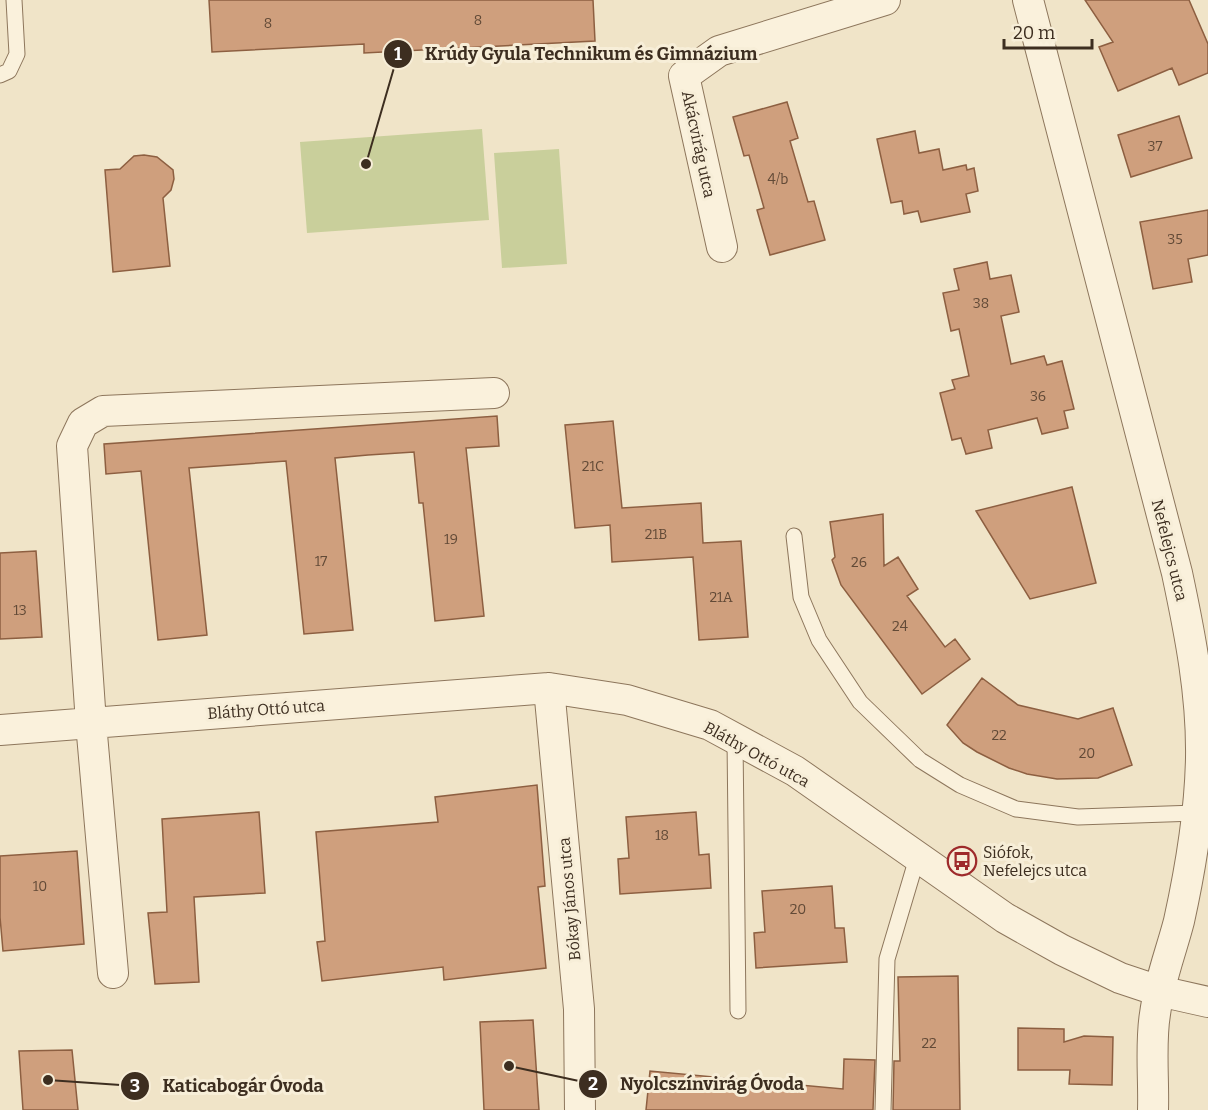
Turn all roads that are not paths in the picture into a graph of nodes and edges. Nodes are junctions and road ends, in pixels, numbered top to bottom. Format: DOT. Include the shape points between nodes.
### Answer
graph roads {
  1 [pos="14,0"];
  2 [pos="885,0"];
  3 [pos="1028,0"];
  4 [pos="0,75"];
  5 [pos="722,247"];
  6 [pos="494,393"];
  7 [pos="794,536"];
  8 [pos="549,688"];
  9 [pos="91,723"];
  10 [pos="0,730"];
  11 [pos="735,739"];
  12 [pos="1196,813"];
  13 [pos="917,858"];
  14 [pos="113,973"];
  15 [pos="1159,991"];
  16 [pos="1208,1002"];
  17 [pos="738,1011"];
  18 [pos="580,1110"];
  19 [pos="883,1110"];
  20 [pos="1153,1110"];
  1 -- 4 [label="lane" via="17,54 9,71"];
  2 -- 5 [label="street, Akácvirág utca" via="719,51 684,76"];
  3 -- 12 [label="street, Nefelejcs utca" via="1192,644 1200,702 1201,759"];
  6 -- 9 [label="street" via="103,411 83,423 72,446"];
  7 -- 12 [label="lane" via="801,597 819,640 860,702 920,760 960,785 1016,809 1078,817"];
  8 -- 9 [label="street, Bláthy Ottó utca"];
  8 -- 11 [label="street, Bláthy Ottó utca" via="627,700 710,725"];
  8 -- 18 [label="street, Bókay János utca" via="579,1009"];
  9 -- 10 [label="street, Bláthy Ottó utca"];
  9 -- 14 [label="street"];
  11 -- 13 [label="street, Bláthy Ottó utca" via="795,771"];
  11 -- 17 [label="lane"];
  12 -- 15 [label="street, Nefelejcs utca" via="1179,922"];
  13 -- 15 [label="street, Bláthy Ottó utca" via="1005,918 1062,950 1120,978"];
  13 -- 19 [label="lane" via="887,959"];
  15 -- 16 [label="street, Bláthy Ottó utca"];
  15 -- 20 [label="street, Nefelejcs utca" via="1154,1017"];
}
